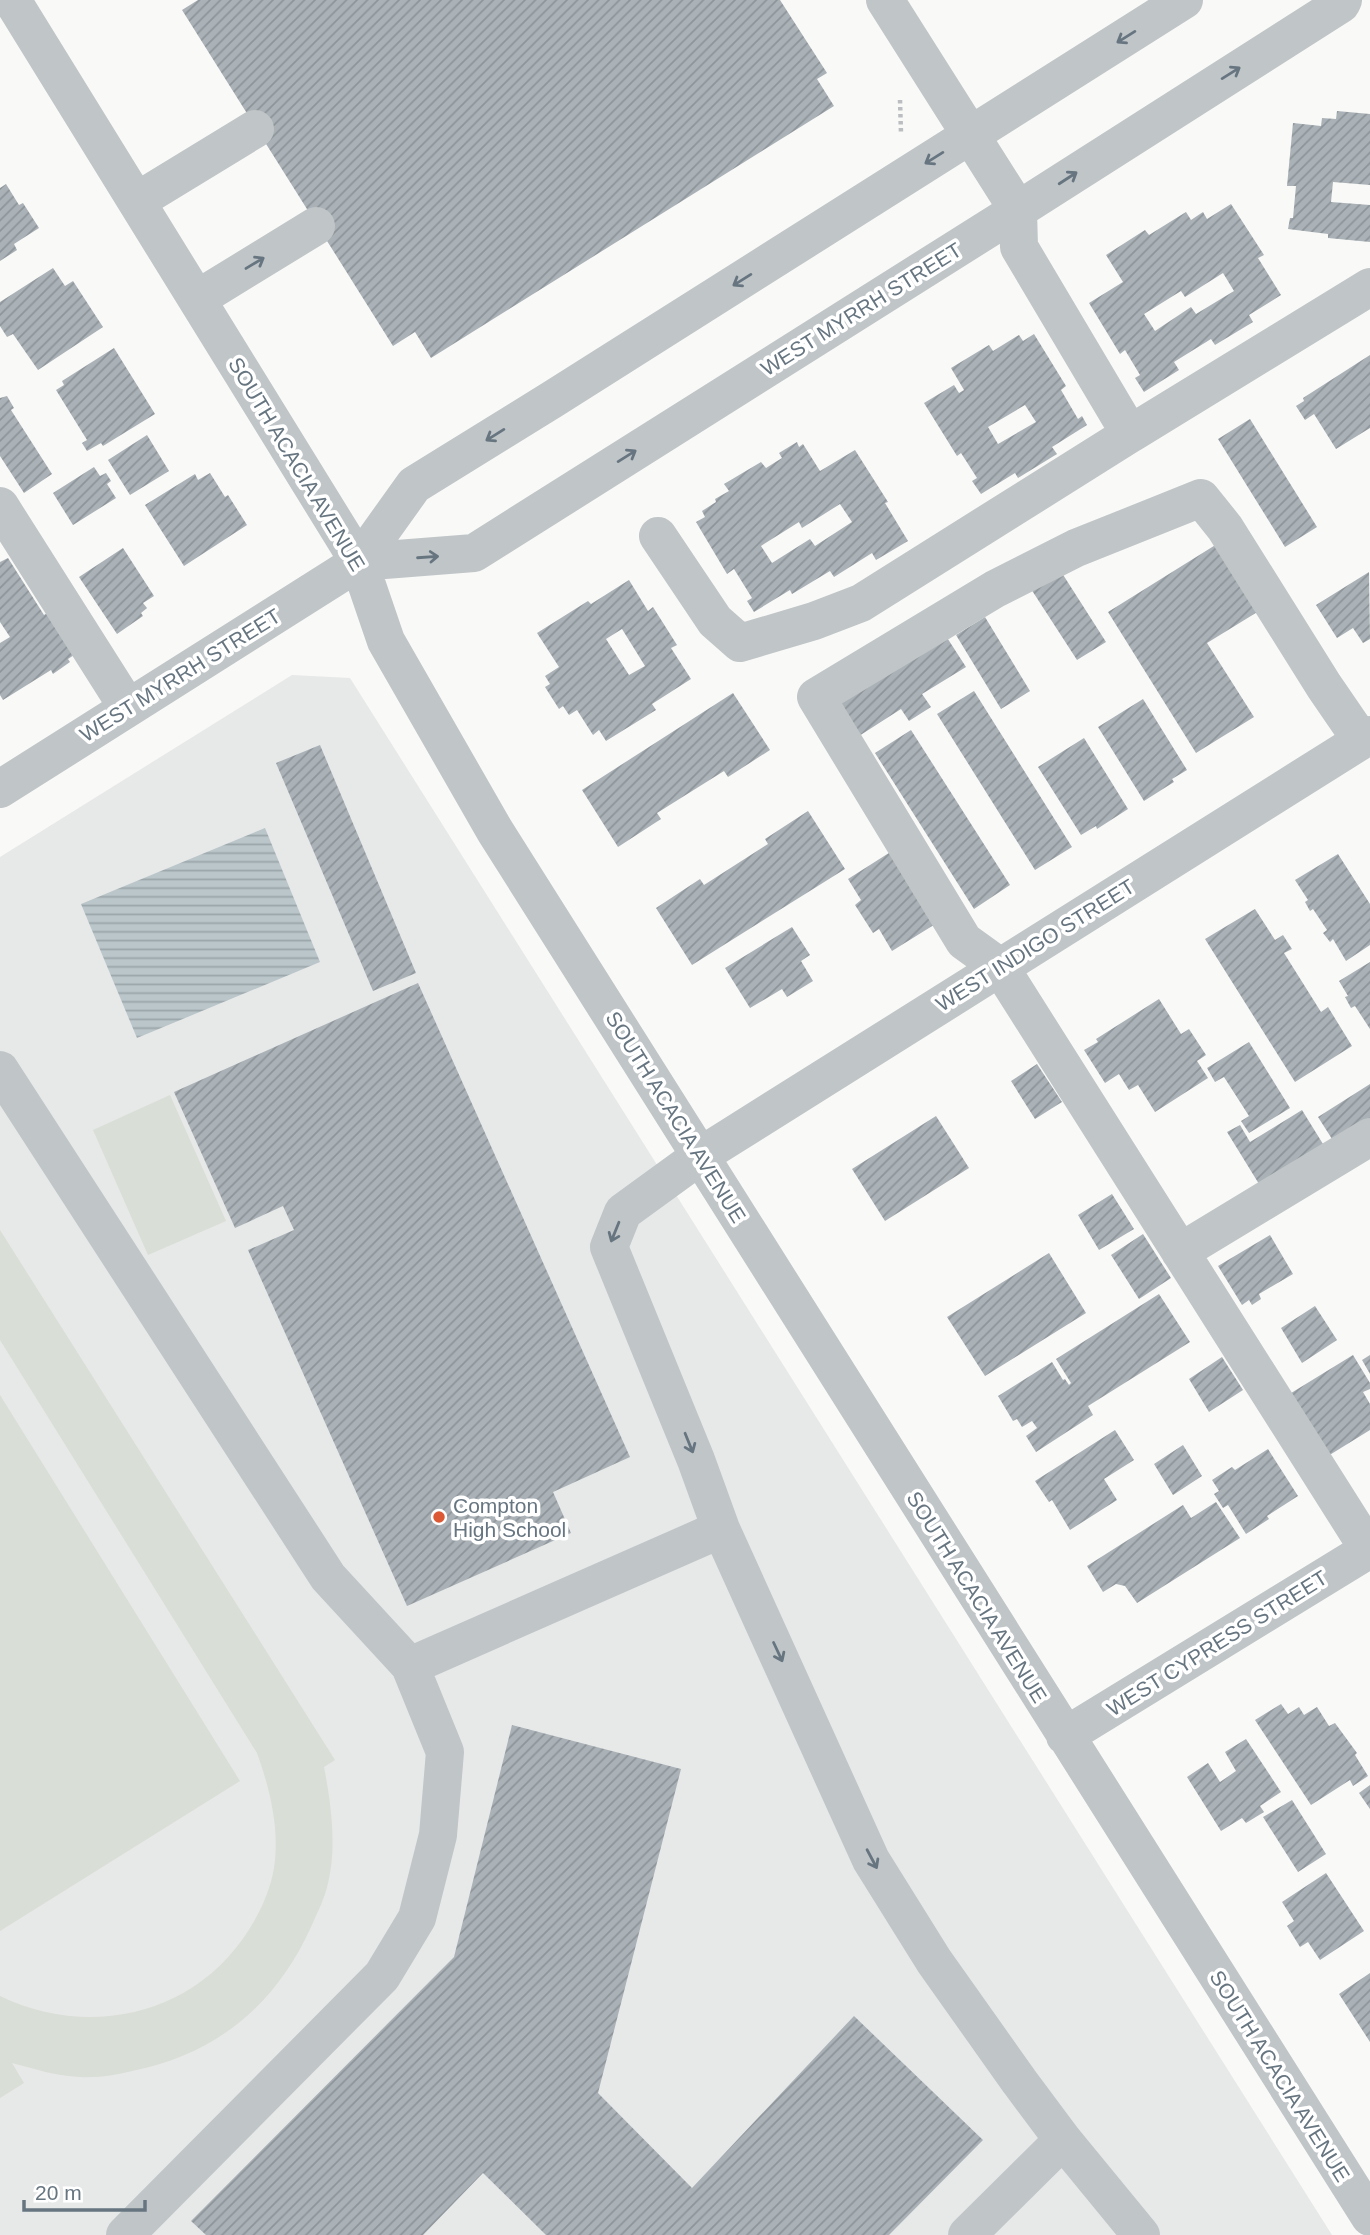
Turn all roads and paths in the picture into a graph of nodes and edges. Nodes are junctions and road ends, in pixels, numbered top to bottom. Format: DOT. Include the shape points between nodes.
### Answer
graph roads {
  1 [pos="12,0"];
  2 [pos="885,0"];
  3 [pos="1184,0"];
  4 [pos="1343,0"];
  5 [pos="255,129"];
  6 [pos="970,135"];
  7 [pos="137,201"];
  8 [pos="1018,210"];
  9 [pos="316,226"];
  10 [pos="1370,287"];
  11 [pos="198,299"];
  12 [pos="1130,434"];
  13 [pos="0,506"];
  14 [pos="658,536"];
  15 [pos="359,562"];
  16 [pos="128,708"];
  17 [pos="1366,738"];
  18 [pos="0,789"];
  19 [pos="1000,967"];
  20 [pos="0,1070"];
  21 [pos="1370,1137"];
  22 [pos="700,1156"];
  23 [pos="1180,1252"];
  24 [pos="721,1529"];
  25 [pos="1370,1549"];
  26 [pos="410,1666"];
  27 [pos="1065,1736"];
  28 [pos="1063,2140"];
  29 [pos="1370,2217"];
  30 [pos="125,2235"];
  31 [pos="967,2235"];
  32 [pos="1141,2235"];
  1 -- 7 [label="street, SOUTH ACACIA AVENUE"];
  2 -- 6 [label="street"];
  3 -- 6 [label="street, WEST MYRRH STREET, one-way"];
  8 -- 4 [label="street, WEST MYRRH STREET, one-way"];
  5 -- 7 [label="street"];
  6 -- 8 [label="street"];
  6 -- 15 [label="street, WEST MYRRH STREET, one-way" via="414,485"];
  7 -- 11 [label="street, SOUTH ACACIA AVENUE"];
  8 -- 12 [label="street" via="1019,247"];
  15 -- 8 [label="street, WEST MYRRH STREET, one-way" via="474,552"];
  11 -- 9 [label="street, one-way"];
  10 -- 12 [label="street"];
  11 -- 15 [label="street, SOUTH ACACIA AVENUE"];
  12 -- 14 [label="street" via="861,603 740,643 715,621"];
  13 -- 16 [label="street"];
  15 -- 16 [label="street, WEST MYRRH STREET"];
  15 -- 22 [label="street, SOUTH ACACIA AVENUE" via="386,641 434,725 495,831"];
  16 -- 18 [label="street, WEST MYRRH STREET"];
  17 -- 19 [label="street, WEST INDIGO STREET"];
  17 -- 19 [label="street" via="1324,686 1226,528 1201,498 1076,548 1007,583 816,697 964,941"];
  19 -- 22 [label="street, WEST INDIGO STREET"];
  19 -- 23 [label="street"];
  20 -- 26 [label="street" via="328,1577"];
  21 -- 23 [label="street"];
  22 -- 24 [label="street, WEST INDIGO STREET, one-way" via="623,1212 609,1247"];
  22 -- 27 [label="street, SOUTH ACACIA AVENUE"];
  23 -- 25 [label="street"];
  24 -- 26 [label="street"];
  24 -- 28 [label="street, WEST INDIGO STREET, one-way" via="871,1860 934,1961"];
  25 -- 27 [label="street, WEST CYPRESS STREET"];
  26 -- 30 [label="street" via="445,1752 438,1835 417,1918 382,1976"];
  27 -- 29 [label="street, SOUTH ACACIA AVENUE"];
  28 -- 31 [label="street"];
  28 -- 32 [label="street, WEST INDIGO STREET"];
}
